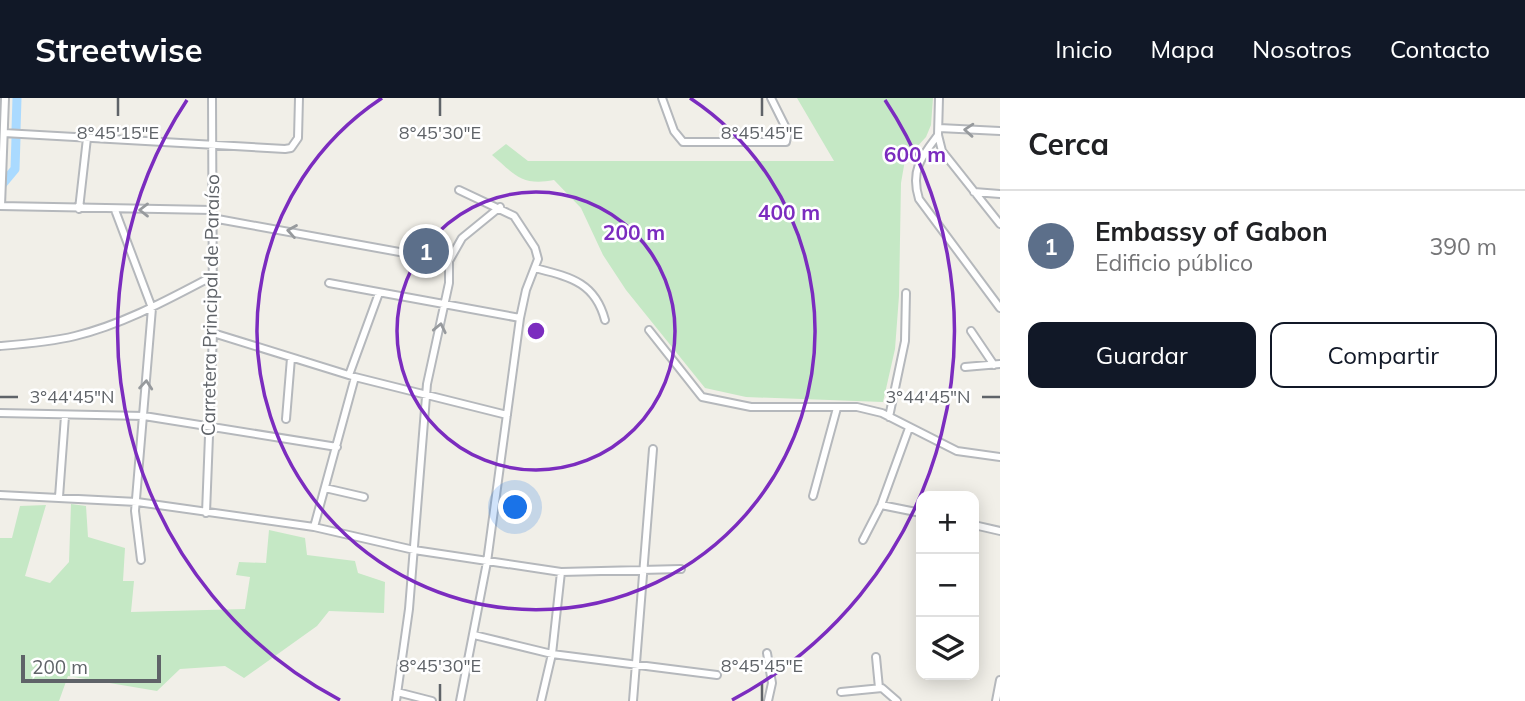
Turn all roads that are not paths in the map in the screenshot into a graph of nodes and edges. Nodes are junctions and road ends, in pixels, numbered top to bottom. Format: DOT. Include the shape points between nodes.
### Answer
graph roads {
  1 [pos="5,98"];
  2 [pos="212,98"];
  3 [pos="299,98"];
  4 [pos="662,98"];
  5 [pos="771,98"];
  6 [pos="939,98"];
  7 [pos="938,131"];
  8 [pos="1000,131"];
  9 [pos="4,133"];
  10 [pos="87,138"];
  11 [pos="211,144"];
  12 [pos="459,190"];
  13 [pos="974,192"];
  14 [pos="1000,194"];
  15 [pos="1,206"];
  16 [pos="500,207"];
  17 [pos="79,209"];
  18 [pos="115,210"];
  19 [pos="212,214"];
  20 [pos="1000,224"];
  21 [pos="449,261"];
  22 [pos="535,268"];
  23 [pos="213,276"];
  24 [pos="329,283"];
  25 [pos="379,293"];
  26 [pos="906,293"];
  27 [pos="444,306"];
  28 [pos="152,308"];
  29 [pos="1000,308"];
  30 [pos="520,318"];
  31 [pos="605,320"];
  32 [pos="649,330"];
  33 [pos="971,331"];
  34 [pos="213,333"];
  35 [pos="0,346"];
  36 [pos="291,358"];
  37 [pos="997,364"];
  38 [pos="965,367"];
  39 [pos="352,376"];
  40 [pos="427,394"];
  41 [pos="837,408"];
  42 [pos="0,413"];
  43 [pos="65,415"];
  44 [pos="508,415"];
  45 [pos="144,416"];
  46 [pos="889,417"];
  47 [pos="286,419"];
  48 [pos="210,425"];
  49 [pos="909,428"];
  50 [pos="337,447"];
  51 [pos="653,449"];
  52 [pos="1000,457"];
  53 [pos="325,488"];
  54 [pos="0,495"];
  55 [pos="59,496"];
  56 [pos="364,496"];
  57 [pos="813,496"];
  58 [pos="137,502"];
  59 [pos="881,505"];
  60 [pos="916,512"];
  61 [pos="206,513"];
  62 [pos="979,525"];
  63 [pos="314,527"];
  64 [pos="1000,531"];
  65 [pos="863,540"];
  66 [pos="414,550"];
  67 [pos="141,560"];
  68 [pos="487,562"];
  69 [pos="643,568"];
  70 [pos="681,569"];
  71 [pos="561,572"];
  72 [pos="474,635"];
  73 [pos="767,653"];
  74 [pos="552,654"];
  75 [pos="876,657"];
  76 [pos="637,665"];
  77 [pos="718,675"];
  78 [pos="1000,680"];
  79 [pos="879,688"];
  80 [pos="397,692"];
  81 [pos="841,692"];
  82 [pos="396,701"];
  83 [pos="432,701"];
  84 [pos="460,701"];
  85 [pos="541,701"];
  86 [pos="632,701"];
  87 [pos="768,701"];
  88 [pos="897,701"];
  89 [pos="996,701"];
  1 -- 9 [label="street"];
  2 -- 11 [label="street, Carretera Principal de Paraíso"];
  3 -- 11 [label="street" via="298,138 291,148"];
  4 -- 5 [label="street" via="683,142 786,142 788,132"];
  6 -- 7 [label="street"];
  8 -- 7 [label="street, one-way"];
  7 -- 13 [label="street" via="944,155"];
  7 -- 29 [label="street" via="919,158 915,180 919,199"];
  9 -- 10 [label="street"];
  9 -- 15 [label="street"];
  10 -- 11 [label="street"];
  10 -- 17 [label="street"];
  11 -- 19 [label="street, Carretera Principal de Paraíso"];
  12 -- 16 [label="street"];
  13 -- 14 [label="street"];
  13 -- 20 [label="street"];
  15 -- 17 [label="street"];
  16 -- 21 [label="street" via="462,239"];
  16 -- 22 [label="street" via="522,224 538,255"];
  17 -- 18 [label="street"];
  19 -- 18 [label="street, one-way"];
  18 -- 28 [label="street"];
  21 -- 19 [label="street, one-way"];
  19 -- 23 [label="street, Carretera Principal de Paraíso"];
  21 -- 27 [label="street"];
  22 -- 30 [label="street"];
  22 -- 31 [label="street" via="580,281 594,296"];
  23 -- 28 [label="street"];
  23 -- 34 [label="street, Carretera Principal de Paraíso"];
  24 -- 25 [label="street"];
  25 -- 27 [label="street"];
  25 -- 39 [label="street"];
  26 -- 46 [label="street" via="905,341"];
  27 -- 30 [label="street"];
  40 -- 27 [label="street, one-way"];
  28 -- 35 [label="street" via="75,336"];
  45 -- 28 [label="street, one-way"];
  30 -- 44 [label="street"];
  32 -- 41 [label="street" via="702,397 751,407"];
  33 -- 37 [label="street"];
  34 -- 36 [label="street"];
  34 -- 48 [label="street, Carretera Principal de Paraíso"];
  36 -- 39 [label="street"];
  36 -- 47 [label="street"];
  37 -- 38 [label="street"];
  39 -- 40 [label="street"];
  39 -- 50 [label="street"];
  40 -- 44 [label="street"];
  40 -- 66 [label="street"];
  41 -- 46 [label="street" via="857,407"];
  41 -- 57 [label="street"];
  42 -- 43 [label="street"];
  43 -- 45 [label="street"];
  43 -- 55 [label="street"];
  44 -- 68 [label="street"];
  45 -- 48 [label="street"];
  45 -- 58 [label="street"];
  46 -- 49 [label="street"];
  48 -- 50 [label="street"];
  48 -- 61 [label="street, Carretera Principal de Paraíso"];
  49 -- 52 [label="street" via="957,451"];
  49 -- 59 [label="street"];
  50 -- 53 [label="street"];
  51 -- 69 [label="street"];
  53 -- 56 [label="street"];
  53 -- 63 [label="street"];
  54 -- 55 [label="street"];
  55 -- 58 [label="street"];
  58 -- 61 [label="street"];
  58 -- 67 [label="street" via="135,525"];
  59 -- 60 [label="street"];
  59 -- 65 [label="street"];
  61 -- 63 [label="street"];
  62 -- 64 [label="street"];
  63 -- 66 [label="street"];
  66 -- 68 [label="street"];
  66 -- 80 [label="street"];
  68 -- 71 [label="street"];
  68 -- 72 [label="street"];
  69 -- 70 [label="street"];
  69 -- 71 [label="street"];
  69 -- 76 [label="street"];
  71 -- 74 [label="street"];
  72 -- 74 [label="street"];
  72 -- 84 [label="street"];
  73 -- 87 [label="street" via="772,683"];
  74 -- 76 [label="street"];
  74 -- 85 [label="street"];
  75 -- 79 [label="street"];
  76 -- 77 [label="street"];
  76 -- 86 [label="street"];
  78 -- 89 [label="street"];
  79 -- 81 [label="street"];
  79 -- 88 [label="street"];
  80 -- 82 [label="street"];
  80 -- 83 [label="street"];
}
